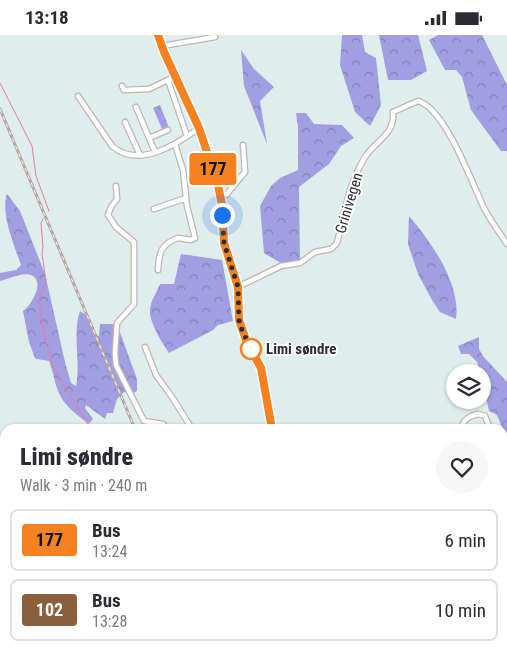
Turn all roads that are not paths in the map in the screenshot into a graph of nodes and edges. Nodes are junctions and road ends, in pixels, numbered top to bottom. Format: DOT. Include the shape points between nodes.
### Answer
graph roads {
  1 [pos="158,35"];
  2 [pos="215,37"];
  3 [pos="162,46"];
  4 [pos="170,78"];
  5 [pos="122,87"];
  6 [pos="78,95"];
  7 [pos="138,108"];
  8 [pos="125,122"];
  9 [pos="199,128"];
  10 [pos="168,130"];
  11 [pos="187,136"];
  12 [pos="149,138"];
  13 [pos="175,144"];
  14 [pos="244,145"];
  15 [pos="154,152"];
  16 [pos="140,155"];
  17 [pos="116,186"];
  18 [pos="221,197"];
  19 [pos="186,198"];
  20 [pos="154,209"];
  21 [pos="507,244"];
  22 [pos="158,270"];
  23 [pos="238,287"];
  24 [pos="145,347"];
  25 [pos="163,424"];
  26 [pos="189,424"];
  27 [pos="271,424"];
  28 [pos="463,424"];
  29 [pos="488,424"];
  1 -- 3 [label="main road"];
  2 -- 3 [label="street"];
  3 -- 4 [label="main road"];
  4 -- 5 [label="street" via="148,89 124,90"];
  4 -- 9 [label="main road"];
  4 -- 11 [label="street"];
  6 -- 16 [label="street" via="112,146 129,155"];
  7 -- 12 [label="street"];
  8 -- 16 [label="street"];
  9 -- 11 [label="street"];
  9 -- 18 [label="main road"];
  10 -- 12 [label="street"];
  11 -- 13 [label="street"];
  12 -- 15 [label="street"];
  13 -- 15 [label="street"];
  13 -- 19 [label="street" via="183,170"];
  14 -- 18 [label="street" via="245,172"];
  15 -- 16 [label="street"];
  17 -- 25 [label="street" via="117,199 108,215 116,227 134,242 135,297 132,307 117,323 115,362 144,421"];
  18 -- 23 [label="main road" via="224,243"];
  19 -- 20 [label="street"];
  19 -- 22 [label="street" via="195,239 178,238 162,250"];
  21 -- 23 [label="street, Grinivegen" via="485,209 439,119 418,101 393,112 393,125 365,157 346,202 334,247 314,252 296,265 281,266"];
  23 -- 27 [label="main road" via="240,325 261,368"];
  24 -- 26 [label="street" via="160,381"];
  28 -- 29 [label="street" via="473,415 482,414"];
}
